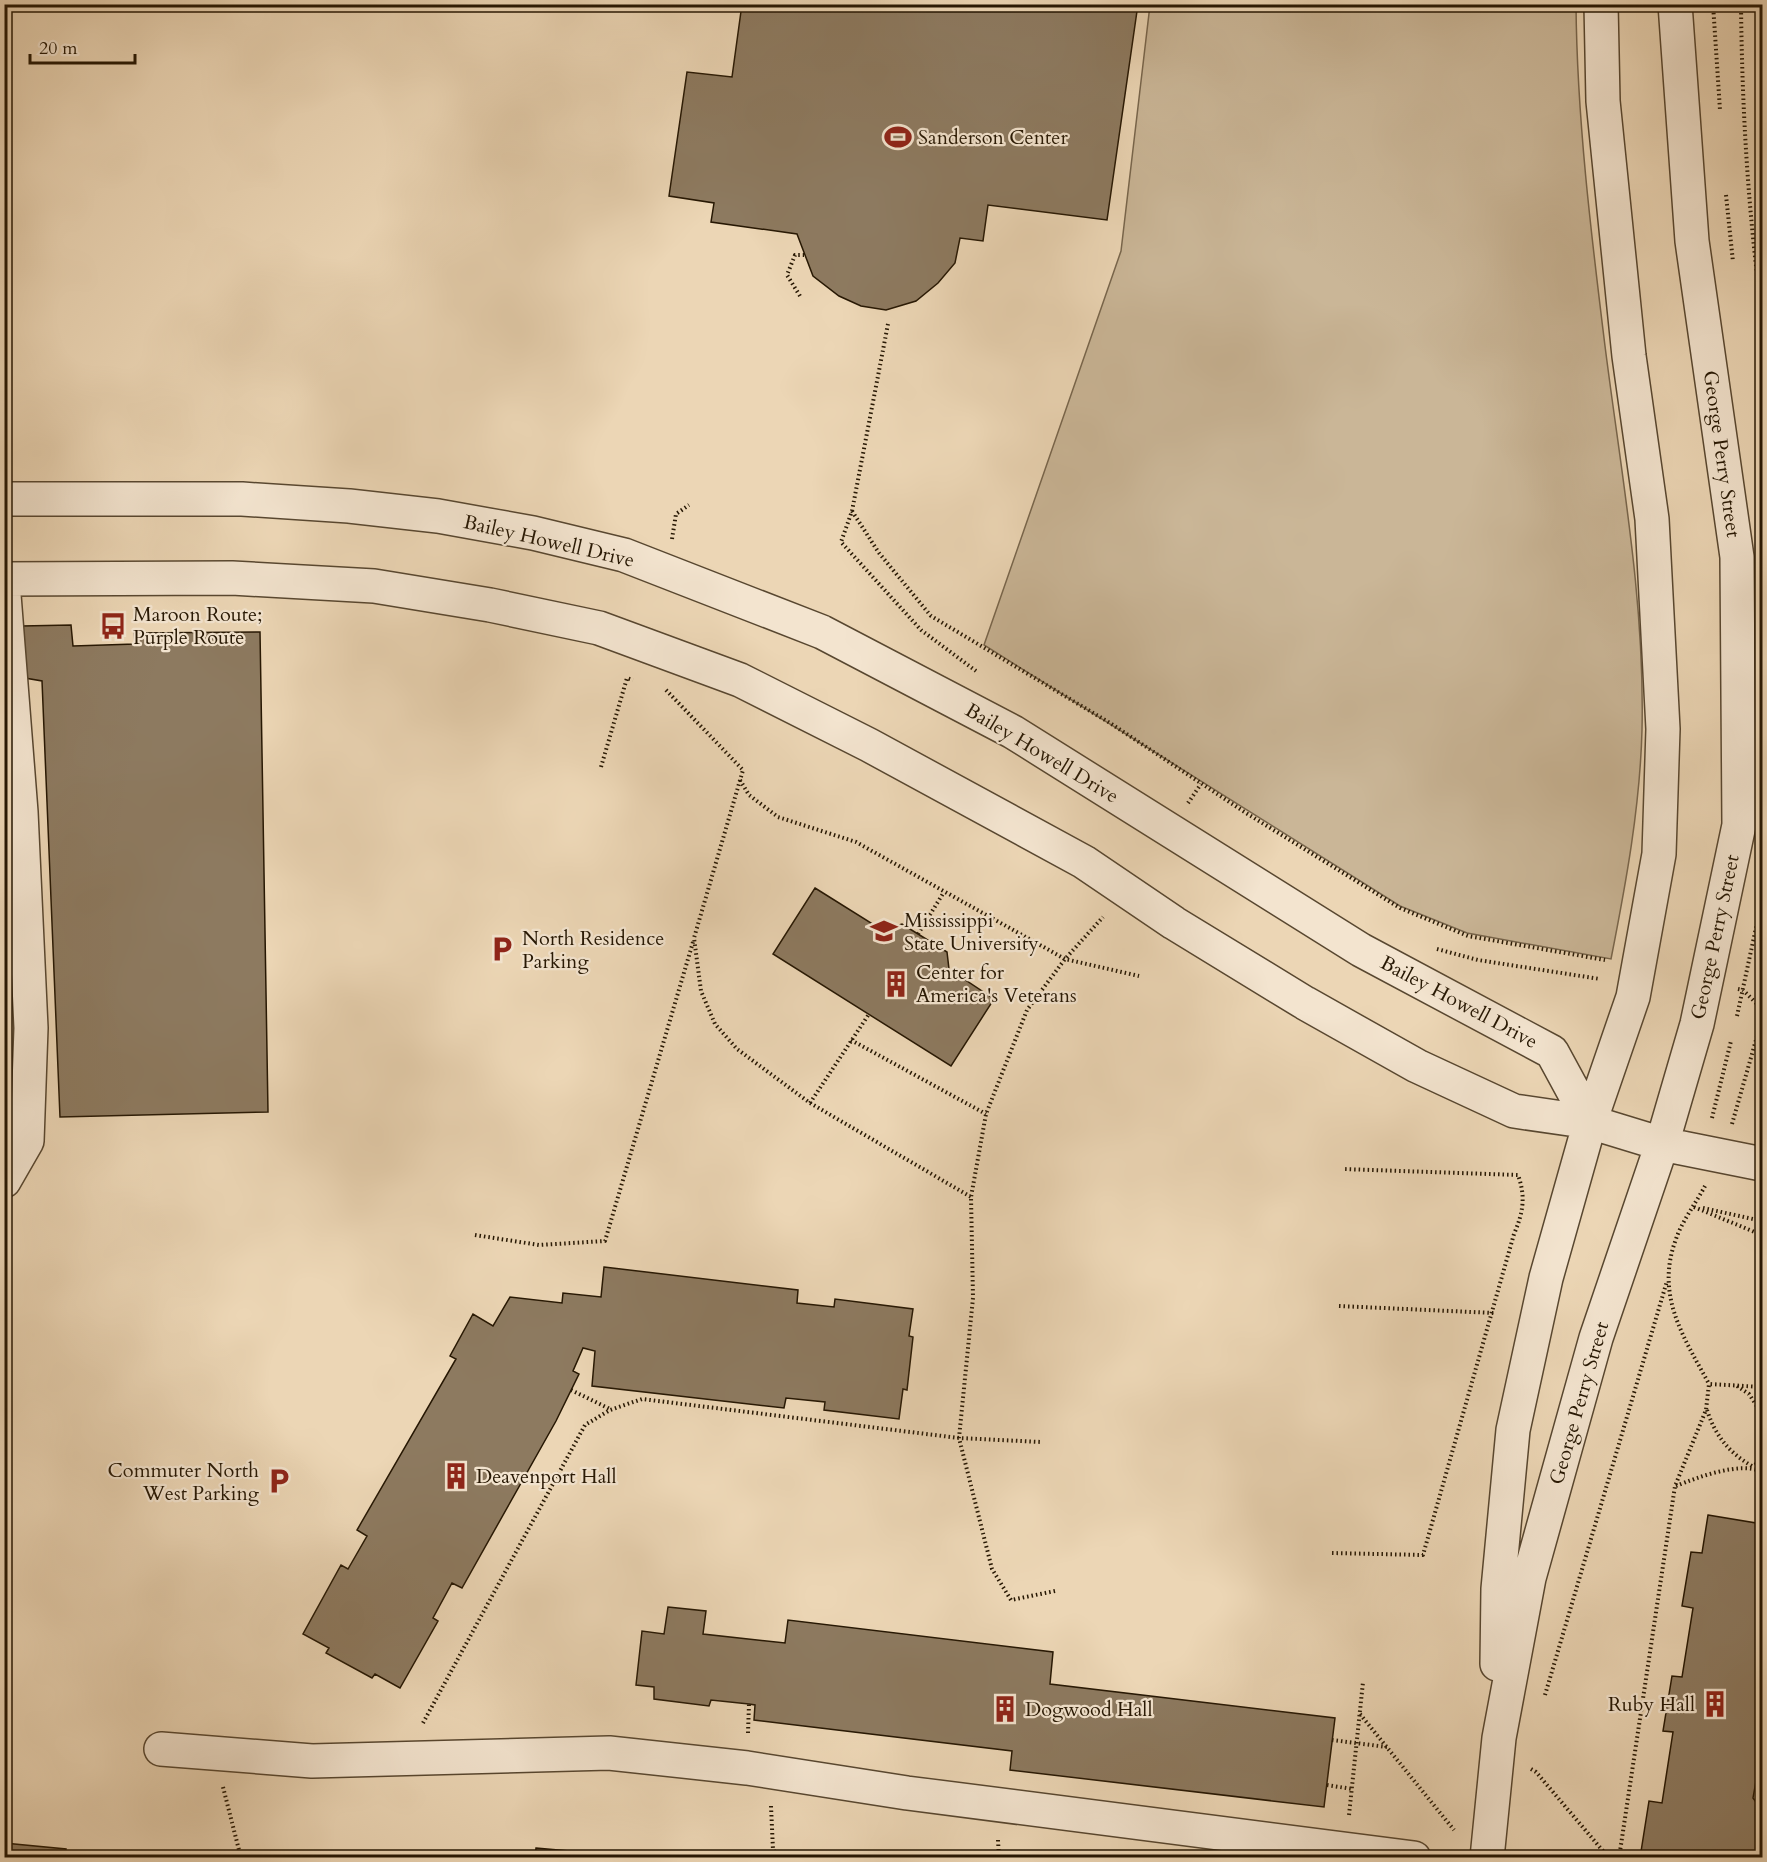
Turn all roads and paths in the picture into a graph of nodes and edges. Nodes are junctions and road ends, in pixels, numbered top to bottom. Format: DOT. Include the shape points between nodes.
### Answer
graph roads {
  1 [pos="1601,4"];
  2 [pos="1675,4"];
  3 [pos="1713,4"];
  4 [pos="1741,4"];
  5 [pos="1721,119"];
  6 [pos="1725,187"];
  7 [pos="804,255"];
  8 [pos="1734,274"];
  9 [pos="800,296"];
  10 [pos="1762,314"];
  11 [pos="888,324"];
  12 [pos="4,499"];
  13 [pos="852,511"];
  14 [pos="4,579"];
  15 [pos="4,595"];
  16 [pos="985,676"];
  17 [pos="636,681"];
  18 [pos="656,687"];
  19 [pos="601,767"];
  20 [pos="740,780"];
  21 [pos="1202,784"];
  22 [pos="1179,797"];
  23 [pos="1188,803"];
  24 [pos="1198,809"];
  25 [pos="1169,829"];
  26 [pos="1124,890"];
  27 [pos="944,892"];
  28 [pos="918,934"];
  29 [pos="694,938"];
  30 [pos="1435,949"];
  31 [pos="1065,959"];
  32 [pos="1637,973"];
  33 [pos="1139,976"];
  34 [pos="1704,992"];
  35 [pos="1762,1009"];
  36 [pos="1738,1010"];
  37 [pos="869,1014"];
  38 [pos="1762,1019"];
  39 [pos="851,1040"];
  40 [pos="810,1103"];
  41 [pos="986,1114"];
  42 [pos="1590,1122"];
  43 [pos="1662,1144"];
  44 [pos="1722,1157"];
  45 [pos="1762,1164"];
  46 [pos="1343,1168"];
  47 [pos="4,1181"];
  48 [pos="972,1197"];
  49 [pos="1694,1207"];
  50 [pos="1762,1221"];
  51 [pos="475,1235"];
  52 [pos="1762,1235"];
  53 [pos="1667,1281"];
  54 [pos="1339,1306"];
  55 [pos="1494,1313"];
  56 [pos="1709,1383"];
  57 [pos="1734,1384"];
  58 [pos="1762,1387"];
  59 [pos="571,1390"];
  60 [pos="610,1410"];
  61 [pos="1706,1410"];
  62 [pos="1762,1414"];
  63 [pos="959,1438"];
  64 [pos="1041,1442"];
  65 [pos="1762,1461"];
  66 [pos="1752,1466"];
  67 [pos="1762,1472"];
  68 [pos="1675,1486"];
  69 [pos="1332,1553"];
  70 [pos="1055,1591"];
  71 [pos="1363,1682"];
  72 [pos="1544,1698"];
  73 [pos="1360,1714"];
  74 [pos="1499,1738"];
  75 [pos="1332,1740"];
  76 [pos="1357,1743"];
  77 [pos="1387,1747"];
  78 [pos="161,1749"];
  79 [pos="214,1751"];
  80 [pos="405,1758"];
  81 [pos="1524,1765"];
  82 [pos="777,1772"];
  83 [pos="1327,1785"];
  84 [pos="1352,1789"];
  85 [pos="1459,1835"];
  86 [pos="1346,1848"];
  87 [pos="241,1857"];
  88 [pos="782,1857"];
  89 [pos="1414,1857"];
  90 [pos="1487,1857"];
  91 [pos="1609,1857"];
  92 [pos="1619,1857"];
  1 -- 32 [label="street, George Perry Street" via="1603,101 1629,356 1652,519 1663,729 1659,854"];
  2 -- 34 [label="street, George Perry Street" via="1692,241 1737,557 1739,825"];
  3 -- 5 [label="path"];
  4 -- 10 [label="path" via="1743,127"];
  6 -- 8 [label="path"];
  7 -- 9 [label="path" via="795,255 787,274"];
  11 -- 13 [label="path"];
  12 -- 25 [label="street, Bailey Howell Drive" via="242,499 349,506 438,516 624,555 822,632 1013,732"];
  13 -- 16 [label="path" via="841,542 921,630"];
  13 -- 21 [label="path" via="879,553 931,616 1110,723"];
  14 -- 26 [label="street" via="232,578 374,586 599,628 750,685 1073,856"];
  15 -- 47 [label="street" via="21,812 31,1028 27,1142"];
  17 -- 19 [label="path" via="627,678"];
  18 -- 20 [label="path" via="666,690 743,770"];
  20 -- 27 [label="path" via="749,795 778,818 856,842"];
  20 -- 29 [label="path"];
  21 -- 23 [label="path"];
  21 -- 32 [label="path" via="1400,908 1468,936"];
  22 -- 23 [label="path"];
  23 -- 24 [label="path"];
  23 -- 25 [label="path"];
  25 -- 42 [label="street, Bailey Howell Drive" via="1361,950 1551,1052"];
  26 -- 31 [label="path"];
  26 -- 42 [label="street" via="1305,1003 1417,1066 1514,1111"];
  27 -- 28 [label="path"];
  27 -- 31 [label="path"];
  29 -- 40 [label="path" via="701,991 715,1024 736,1049"];
  29 -- 51 [label="path" via="605,1241 539,1245"];
  30 -- 32 [label="path" via="1584,978"];
  31 -- 33 [label="path"];
  31 -- 41 [label="path" via="1027,1010"];
  32 -- 42 [label="street, George Perry Street"];
  34 -- 35 [label="path" via="1743,990"];
  34 -- 36 [label="path"];
  34 -- 43 [label="street, George Perry Street"];
  37 -- 39 [label="path"];
  38 -- 44 [label="path"];
  39 -- 40 [label="path"];
  39 -- 41 [label="path"];
  40 -- 48 [label="path"];
  41 -- 48 [label="path"];
  42 -- 43 [label="street"];
  42 -- 74 [label="street, George Perry Street" via="1546,1278 1513,1430 1498,1589"];
  43 -- 44 [label="street"];
  43 -- 74 [label="street, George Perry Street" via="1596,1338 1528,1578"];
  44 -- 45 [label="street"];
  46 -- 55 [label="path" via="1518,1175 1524,1190 1523,1213"];
  48 -- 63 [label="path" via="973,1298"];
  49 -- 50 [label="path"];
  49 -- 52 [label="path"];
  49 -- 53 [label="path" via="1676,1239"];
  53 -- 56 [label="path" via="1675,1321"];
  53 -- 72 [label="path"];
  54 -- 55 [label="path"];
  55 -- 69 [label="path" via="1424,1555"];
  56 -- 57 [label="path"];
  56 -- 61 [label="path"];
  57 -- 58 [label="path"];
  57 -- 62 [label="path" via="1749,1394"];
  59 -- 60 [label="path"];
  60 -- 63 [label="path" via="642,1399"];
  60 -- 80 [label="path" via="585,1425"];
  61 -- 66 [label="path" via="1725,1445 1738,1459"];
  61 -- 68 [label="path"];
  63 -- 64 [label="path"];
  63 -- 70 [label="path" via="992,1569 1011,1600"];
  65 -- 66 [label="path"];
  66 -- 67 [label="path"];
  66 -- 68 [label="path"];
  68 -- 92 [label="path"];
  71 -- 73 [label="path"];
  73 -- 76 [label="path"];
  73 -- 77 [label="path"];
  74 -- 90 [label="street, George Perry Street"];
  75 -- 76 [label="path"];
  76 -- 77 [label="path"];
  76 -- 84 [label="path"];
  77 -- 85 [label="path"];
  78 -- 79 [label="street"];
  79 -- 80 [label="street" via="312,1761"];
  79 -- 87 [label="path"];
  80 -- 82 [label="street" via="609,1753"];
  81 -- 91 [label="path" via="1536,1772"];
  82 -- 86 [label="street" via="907,1793"];
  82 -- 88 [label="path" via="770,1814 773,1850"];
  83 -- 84 [label="path"];
  84 -- 86 [label="path"];
  86 -- 89 [label="street"];
}
